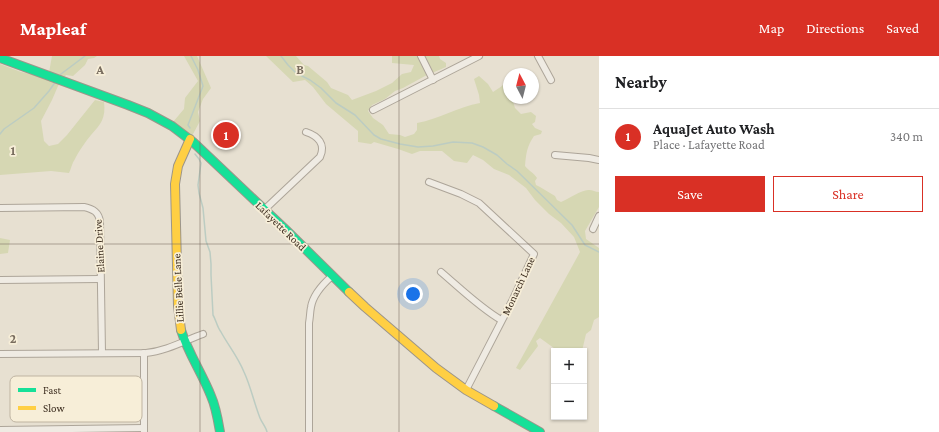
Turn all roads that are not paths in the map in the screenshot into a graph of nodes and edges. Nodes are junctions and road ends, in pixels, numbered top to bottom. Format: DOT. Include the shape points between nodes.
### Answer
graph roads {
  1 [pos="421,56"];
  2 [pos="478,56"];
  3 [pos="538,56"];
  4 [pos="0,58"];
  5 [pos="433,80"];
  6 [pos="551,80"];
  7 [pos="373,110"];
  8 [pos="306,132"];
  9 [pos="190,139"];
  10 [pos="555,156"];
  11 [pos="599,160"];
  12 [pos="430,182"];
  13 [pos="0,208"];
  14 [pos="264,210"];
  15 [pos="599,216"];
  16 [pos="593,229"];
  17 [pos="441,272"];
  18 [pos="332,276"];
  19 [pos="100,279"];
  20 [pos="0,280"];
  21 [pos="501,320"];
  22 [pos="203,334"];
  23 [pos="184,341"];
  24 [pos="102,353"];
  25 [pos="144,353"];
  26 [pos="0,354"];
  27 [pos="466,390"];
  28 [pos="0,430"];
  29 [pos="144,430"];
  30 [pos="220,432"];
  31 [pos="309,432"];
  32 [pos="540,432"];
  1 -- 5 [label="street"];
  2 -- 5 [label="street"];
  3 -- 6 [label="street"];
  4 -- 9 [label="main road, Lafayette Road" via="148,113"];
  5 -- 7 [label="street"];
  8 -- 14 [label="street" via="313,134 320,142 320,157"];
  9 -- 14 [label="main road, Lafayette Road"];
  9 -- 23 [label="main road, Lillie Belle Lane" via="175,175 178,306"];
  10 -- 11 [label="street"];
  12 -- 21 [label="street, Monarch Lane" via="479,203 534,254"];
  13 -- 19 [label="street, Elaine Drive" via="94,210 100,217"];
  14 -- 18 [label="main road, Lafayette Road"];
  15 -- 16 [label="street"];
  17 -- 21 [label="street"];
  18 -- 27 [label="main road, Lafayette Road" via="436,368"];
  18 -- 31 [label="street" via="318,292 310,309"];
  19 -- 20 [label="street"];
  19 -- 24 [label="street, Elaine Drive"];
  21 -- 27 [label="street, Monarch Lane"];
  22 -- 23 [label="street"];
  23 -- 25 [label="street" via="165,349"];
  23 -- 30 [label="main road, Lillie Belle Lane" via="211,396"];
  24 -- 25 [label="street"];
  24 -- 26 [label="street"];
  25 -- 29 [label="street"];
  27 -- 32 [label="main road, Lafayette Road"];
  28 -- 29 [label="street"];
}
